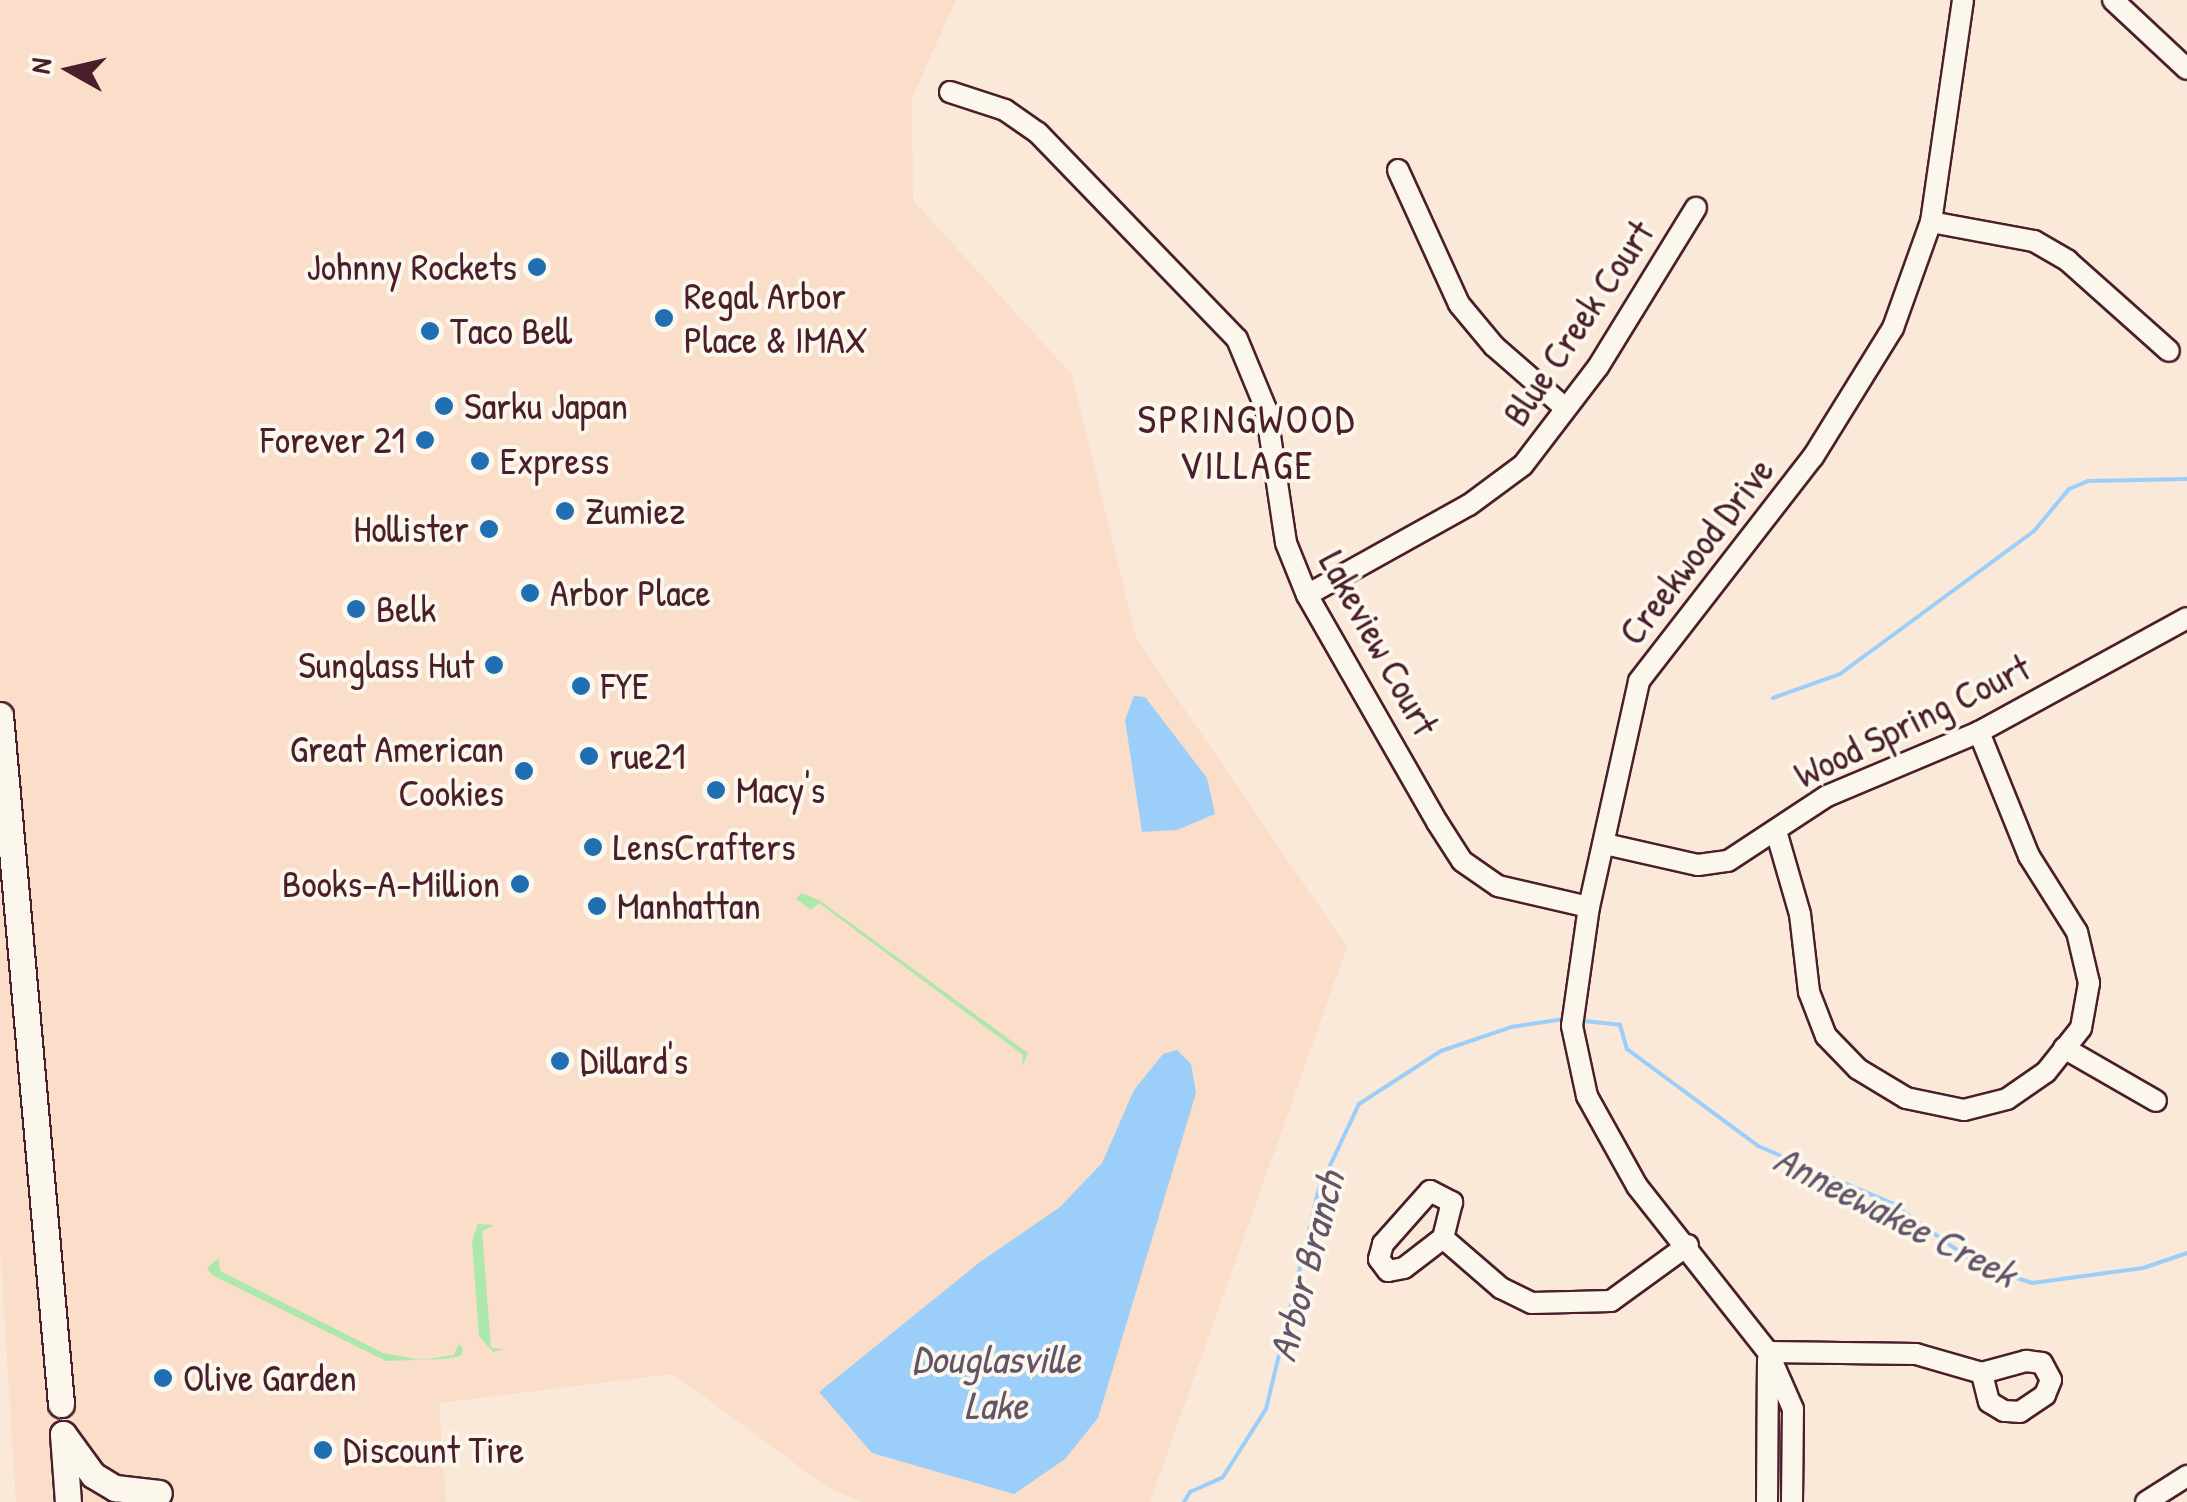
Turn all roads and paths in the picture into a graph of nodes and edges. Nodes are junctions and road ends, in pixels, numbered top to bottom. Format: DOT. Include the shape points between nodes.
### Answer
graph roads {
  1 [pos="1962,0"];
  2 [pos="2113,0"];
  3 [pos="2187,69"];
  4 [pos="950,92"];
  5 [pos="1398,170"];
  6 [pos="1696,208"];
  7 [pos="1932,222"];
  8 [pos="2169,351"];
  9 [pos="1566,408"];
  10 [pos="1307,595"];
  11 [pos="2187,618"];
  12 [pos="0,715"];
  13 [pos="1979,732"];
  14 [pos="1776,831"];
  15 [pos="1605,844"];
  16 [pos="1589,907"];
  17 [pos="2064,1048"];
  18 [pos="2156,1101"];
  19 [pos="1442,1238"];
  20 [pos="1688,1245"];
  21 [pos="1768,1352"];
  22 [pos="1982,1373"];
  23 [pos="62,1404"];
  24 [pos="63,1434"];
  25 [pos="2187,1476"];
  26 [pos="159,1493"];
  27 [pos="68,1502"];
  28 [pos="1767,1502"];
  29 [pos="1792,1502"];
  30 [pos="2146,1502"];
  1 -- 7 [label="street, Creekwood Drive"];
  2 -- 3 [label="street"];
  4 -- 10 [label="street, Lakeview Court" via="1005,110 1038,134 1237,339 1266,409 1286,543"];
  5 -- 9 [label="street" via="1458,304 1494,346"];
  6 -- 9 [label="street, Blue Creek Court" via="1598,368"];
  7 -- 8 [label="street" via="2034,241 2068,261"];
  7 -- 15 [label="street, Creekwood Drive" via="1893,328 1813,458 1639,681"];
  9 -- 10 [label="street, Blue Creek Court" via="1522,464 1469,505"];
  10 -- 16 [label="street, Lakeview Court" via="1462,862 1498,886"];
  11 -- 13 [label="street, Wood Spring Court"];
  12 -- 23 [label="main road"];
  13 -- 14 [label="street, Wood Spring Court" via="1827,796"];
  13 -- 17 [label="street" via="2029,856 2062,904 2088,967 2081,1028"];
  14 -- 15 [label="street, Wood Spring Court" via="1728,861 1698,865"];
  14 -- 17 [label="street" via="1800,914 1817,1020 1858,1069 1906,1098 1964,1110 2007,1098 2046,1072"];
  15 -- 16 [label="street, Creekwood Drive"];
  16 -- 20 [label="street, Creekwood Drive" via="1572,1026 1587,1096 1637,1186"];
  17 -- 18 [label="street"];
  19 -- 20 [label="street" via="1501,1288 1532,1303 1582,1306 1623,1294"];
  20 -- 21 [label="street, Creekwood Drive"];
  21 -- 22 [label="street" via="1916,1354"];
  21 -- 28 [label="street"];
  21 -- 29 [label="street, Creekwood Drive" via="1793,1410"];
  23 -- 24 [label="street"];
  24 -- 26 [label="main road" via="93,1475 115,1488"];
  24 -- 27 [label="main road"];
  25 -- 30 [label="street"];
}
